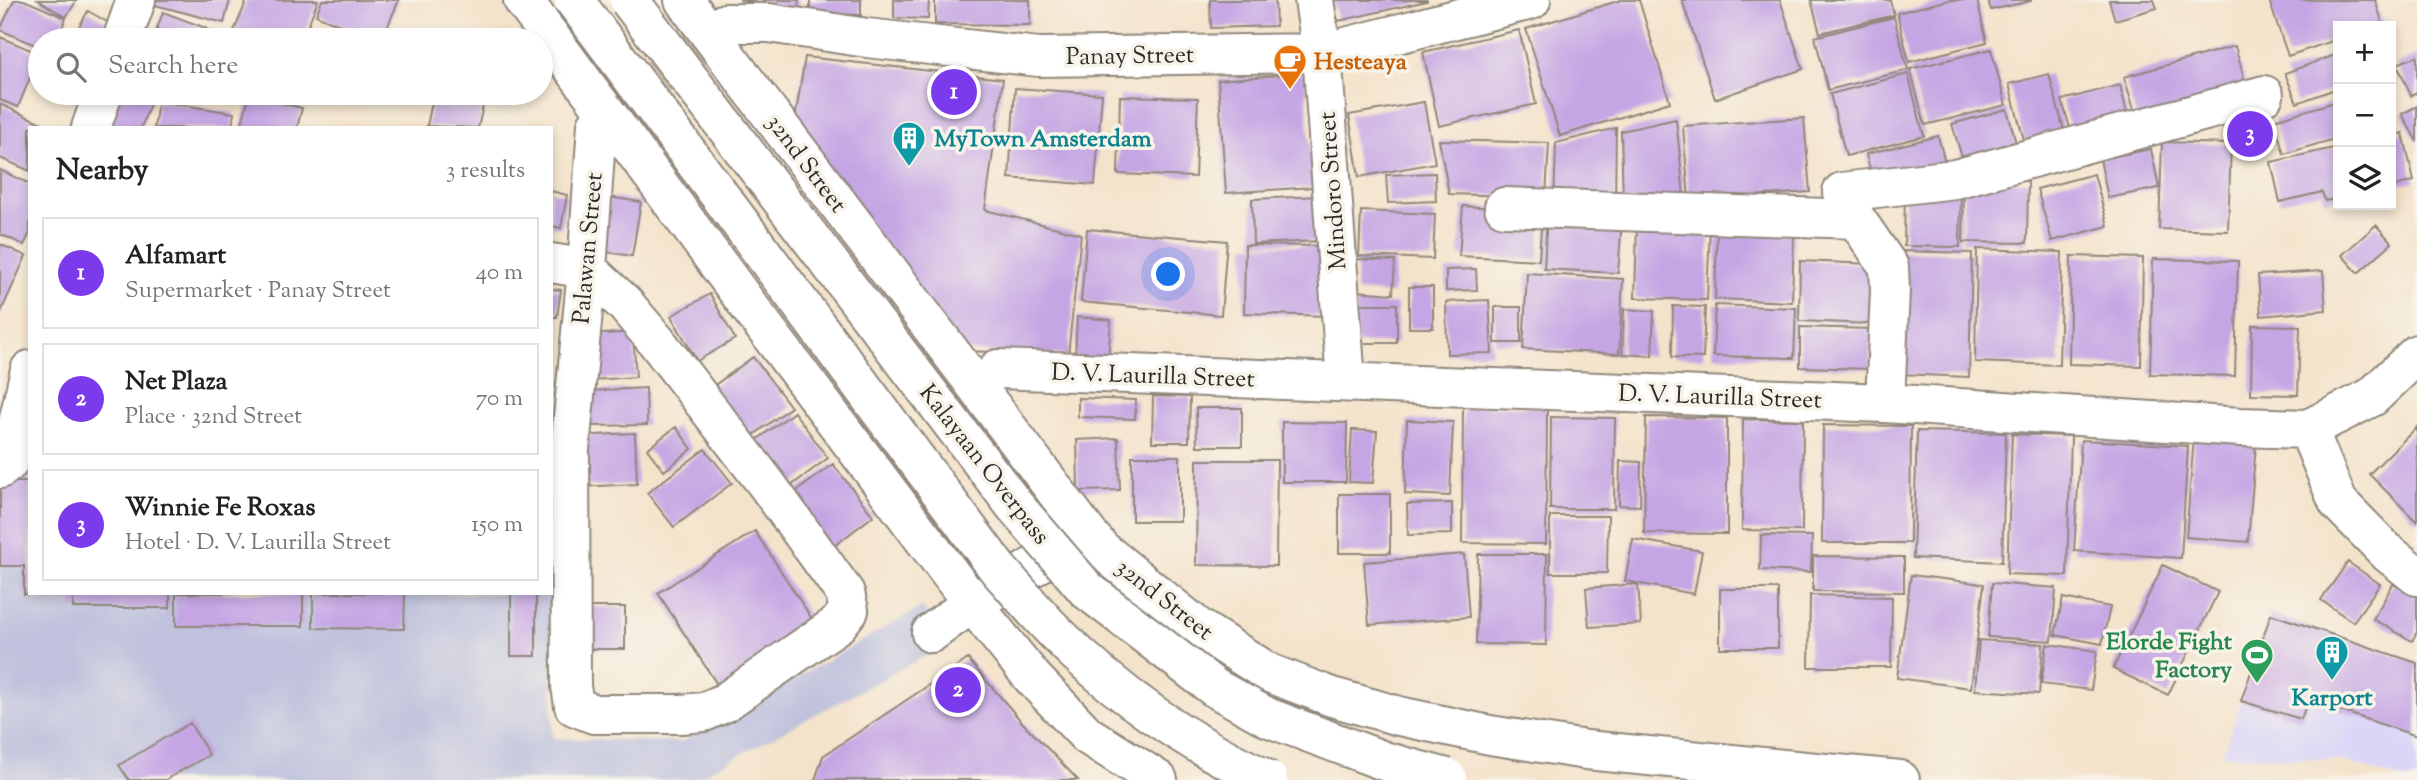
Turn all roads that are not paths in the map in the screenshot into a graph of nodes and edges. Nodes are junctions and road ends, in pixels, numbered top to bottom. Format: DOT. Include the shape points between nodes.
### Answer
graph roads {
  1 [pos="136,0"];
  2 [pos="523,0"];
  3 [pos="573,0"];
  4 [pos="629,0"];
  5 [pos="684,0"];
  6 [pos="1314,0"];
  7 [pos="1531,0"];
  8 [pos="719,17"];
  9 [pos="126,28"];
  10 [pos="544,28"];
  11 [pos="553,41"];
  12 [pos="1322,53"];
  13 [pos="2264,94"];
  14 [pos="99,105"];
  15 [pos="597,125"];
  16 [pos="92,126"];
  17 [pos="1849,205"];
  18 [pos="1504,207"];
  19 [pos="569,266"];
  20 [pos="2417,354"];
  21 [pos="998,369"];
  22 [pos="28,381"];
  23 [pos="1346,382"];
  24 [pos="1885,403"];
  25 [pos="2308,429"];
  26 [pos="561,449"];
  27 [pos="13,464"];
  28 [pos="1088,534"];
  29 [pos="2417,576"];
  30 [pos="972,603"];
  31 [pos="931,634"];
  32 [pos="1158,780"];
  33 [pos="1268,780"];
  34 [pos="1459,780"];
  35 [pos="1900,780"];
  1 -- 9 [label="main road"];
  2 -- 10 [label="main road"];
  3 -- 33 [label="main road, Kalayaan Overpass, bridge" via="998,569 1056,634 1118,690 1178,731"];
  4 -- 34 [label="main road, Kalayaan Overpass, bridge" via="1015,506 1087,590 1215,688 1267,717 1384,761"];
  5 -- 28 [label="main road, 32nd Street"];
  6 -- 12 [label="main road, Mindoro Street"];
  7 -- 12 [label="main road, Panay Street"];
  8 -- 12 [label="main road, Panay Street" via="1039,57"];
  11 -- 30 [label="main road"];
  12 -- 23 [label="main road, Mindoro Street"];
  13 -- 17 [label="main road"];
  14 -- 16 [label="main road"];
  15 -- 19 [label="main road, Palawan Street"];
  17 -- 18 [label="main road"];
  17 -- 24 [label="main road" via="1889,267"];
  19 -- 26 [label="main road, Palawan Street"];
  19 -- 26 [label="main road, Palawan Street" via="624,303 657,342 845,593 849,610 838,624 704,712 594,714 574,706"];
  20 -- 25 [label="main road, D. V. Laurilla Street" via="2372,397"];
  21 -- 23 [label="main road, D. V. Laurilla Street"];
  22 -- 27 [label="main road"];
  23 -- 24 [label="main road, D. V. Laurilla Street"];
  24 -- 25 [label="main road, D. V. Laurilla Street"];
  25 -- 29 [label="main road" via="2338,502"];
  28 -- 30 [label="main road"];
  28 -- 35 [label="main road, 32nd Street" via="1200,629 1269,673 1332,697 1399,716 1586,750"];
  30 -- 31 [label="main road"];
  30 -- 32 [label="main road" via="1031,677 1087,735"];
}
